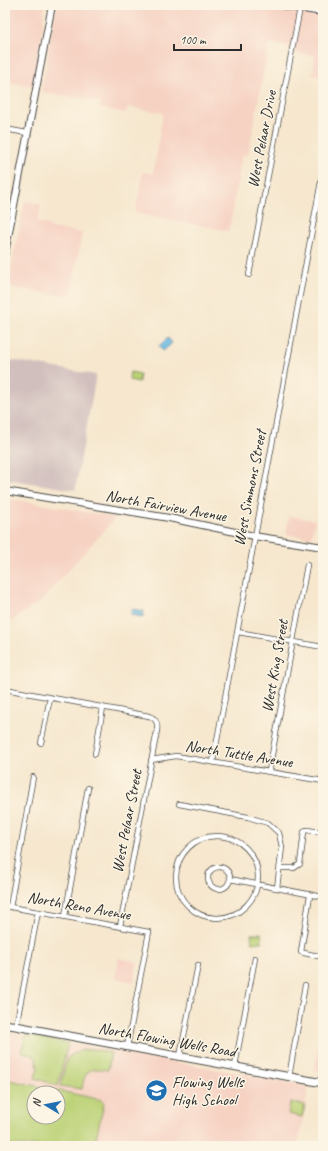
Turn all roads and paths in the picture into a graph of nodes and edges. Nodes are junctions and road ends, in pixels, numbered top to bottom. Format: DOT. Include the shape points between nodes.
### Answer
graph roads {
  1 [pos="48,5"];
  2 [pos="52,5"];
  3 [pos="285,5"];
  4 [pos="300,8"];
  5 [pos="323,11"];
  6 [pos="50,15"];
  7 [pos="5,129"];
  8 [pos="27,133"];
  9 [pos="323,171"];
  10 [pos="5,253"];
  11 [pos="249,275"];
  12 [pos="5,491"];
  13 [pos="254,536"];
  14 [pos="323,547"];
  15 [pos="307,565"];
  16 [pos="238,632"];
  17 [pos="292,642"];
  18 [pos="323,647"];
  19 [pos="5,689"];
  20 [pos="50,698"];
  21 [pos="103,708"];
  22 [pos="160,716"];
  23 [pos="156,720"];
  24 [pos="41,743"];
  25 [pos="95,754"];
  26 [pos="151,760"];
  27 [pos="213,762"];
  28 [pos="269,771"];
  29 [pos="323,773"];
  30 [pos="34,777"];
  31 [pos="322,781"];
  32 [pos="88,788"];
  33 [pos="179,804"];
  34 [pos="323,832"];
  35 [pos="280,868"];
  36 [pos="230,879"];
  37 [pos="258,884"];
  38 [pos="277,888"];
  39 [pos="310,894"];
  40 [pos="323,897"];
  41 [pos="7,906"];
  42 [pos="38,912"];
  43 [pos="65,916"];
  44 [pos="120,926"];
  45 [pos="323,957"];
  46 [pos="255,958"];
  47 [pos="198,965"];
  48 [pos="305,985"];
  49 [pos="5,1024"];
  50 [pos="16,1026"];
  51 [pos="127,1047"];
  52 [pos="180,1056"];
  53 [pos="236,1066"];
  54 [pos="289,1077"];
  55 [pos="323,1082"];
  1 -- 6 [label="street"];
  2 -- 6 [label="street"];
  3 -- 4 [label="highway"];
  4 -- 5 [label="highway"];
  4 -- 11 [label="street, West Pelaar Drive"];
  6 -- 8 [label="street"];
  7 -- 8 [label="street"];
  8 -- 10 [label="street"];
  9 -- 13 [label="street, West Simmons Street"];
  12 -- 13 [label="street, North Fairview Avenue" via="169,518"];
  13 -- 14 [label="street, North Fairview Avenue"];
  13 -- 16 [label="street, West Simmons Street"];
  15 -- 17 [label="street, West King Street"];
  16 -- 17 [label="street"];
  16 -- 27 [label="street, West Simmons Street"];
  17 -- 18 [label="street"];
  17 -- 28 [label="street, West King Street"];
  19 -- 20 [label="street"];
  20 -- 21 [label="street"];
  20 -- 24 [label="street"];
  21 -- 23 [label="street" via="149,716"];
  21 -- 25 [label="street"];
  22 -- 23 [label="street"];
  23 -- 26 [label="street, West Pelaar Street" via="158,727"];
  26 -- 27 [label="street, North Tuttle Avenue" via="176,756"];
  26 -- 44 [label="street, West Pelaar Street"];
  27 -- 28 [label="street, North Tuttle Avenue"];
  28 -- 31 [label="street, North Tuttle Avenue"];
  29 -- 31 [label="street"];
  30 -- 41 [label="street"];
  32 -- 43 [label="street"];
  33 -- 35 [label="street" via="268,823 279,833 282,847"];
  34 -- 35 [label="street" via="306,830 300,864 294,868"];
  35 -- 38 [label="street"];
  36 -- 36 [label="street" via="224,887 215,888 208,882 208,875 211,869 221,866 229,873"];
  36 -- 37 [label="street"];
  37 -- 37 [label="street" via="255,859 248,849 232,838 219,835 195,841 186,848 175,872 176,887 183,902 198,914 209,918 229,916 239,911 248,903"];
  37 -- 38 [label="street"];
  38 -- 39 [label="street"];
  39 -- 40 [label="street"];
  39 -- 45 [label="street" via="301,952"];
  41 -- 42 [label="street, North Reno Avenue"];
  42 -- 43 [label="street, North Reno Avenue"];
  42 -- 50 [label="street"];
  43 -- 44 [label="street, North Reno Avenue"];
  44 -- 51 [label="street, North Reno Avenue" via="149,932"];
  46 -- 53 [label="street"];
  47 -- 52 [label="street"];
  48 -- 54 [label="street"];
  49 -- 50 [label="main road, North Flowing Wells Road"];
  50 -- 51 [label="main road, North Flowing Wells Road"];
  51 -- 52 [label="main road, North Flowing Wells Road"];
  52 -- 53 [label="main road, North Flowing Wells Road"];
  53 -- 54 [label="main road, North Flowing Wells Road"];
  54 -- 55 [label="main road, North Flowing Wells Road"];
}
